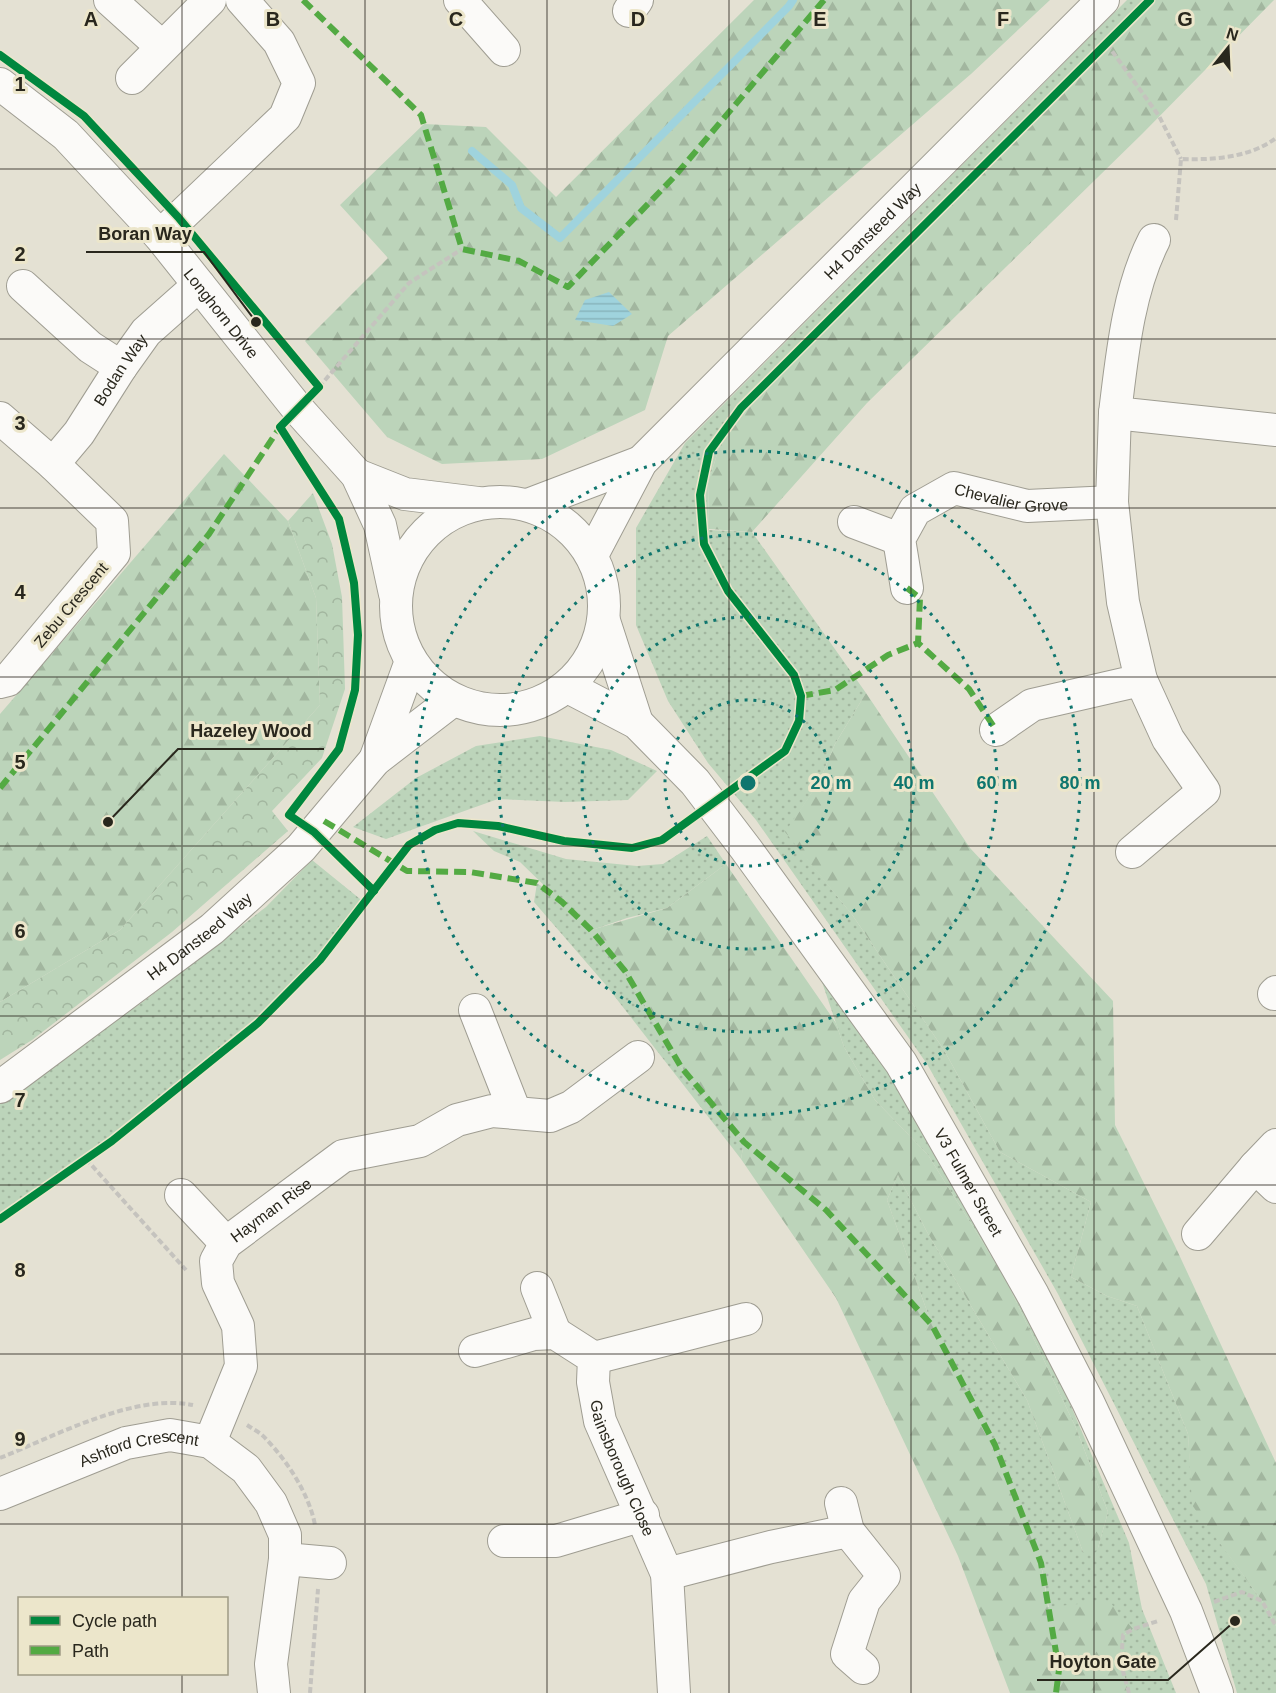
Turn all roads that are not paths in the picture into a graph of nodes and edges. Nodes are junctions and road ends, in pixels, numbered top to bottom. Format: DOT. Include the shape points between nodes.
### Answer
graph roads {
  1 [pos="110,0"];
  2 [pos="210,0"];
  3 [pos="242,0"];
  4 [pos="460,0"];
  5 [pos="1104,0"];
  6 [pos="162,47"];
  7 [pos="504,50"];
  8 [pos="132,78"];
  9 [pos="0,84"];
  10 [pos="160,236"];
  11 [pos="1154,240"];
  12 [pos="199,285"];
  13 [pos="23,286"];
  14 [pos="121,367"];
  15 [pos="1115,413"];
  16 [pos="0,418"];
  17 [pos="1276,430"];
  18 [pos="641,462"];
  19 [pos="53,464"];
  20 [pos="357,475"];
  21 [pos="1112,502"];
  22 [pos="480,503"];
  23 [pos="528,505"];
  24 [pos="854,522"];
  25 [pos="899,539"];
  26 [pos="592,555"];
  27 [pos="907,588"];
  28 [pos="396,595"];
  29 [pos="604,621"];
  30 [pos="411,662"];
  31 [pos="1141,680"];
  32 [pos="0,682"];
  33 [pos="568,687"];
  34 [pos="453,700"];
  35 [pos="638,723"];
  36 [pos="996,730"];
  37 [pos="375,760"];
  38 [pos="1132,852"];
  39 [pos="476,1010"];
  40 [pos="638,1057"];
  41 [pos="0,1087"];
  42 [pos="515,1112"];
  43 [pos="1276,1145"];
  44 [pos="1265,1177"];
  45 [pos="181,1195"];
  46 [pos="1198,1234"];
  47 [pos="226,1243"];
  48 [pos="537,1288"];
  49 [pos="746,1319"];
  50 [pos="555,1333"];
  51 [pos="475,1352"];
  52 [pos="594,1358"];
  53 [pos="210,1442"];
  54 [pos="0,1494"];
  55 [pos="643,1515"];
  56 [pos="504,1541"];
  57 [pos="285,1559"];
  58 [pos="325,1562"];
  59 [pos="668,1575"];
  60 [pos="863,1668"];
  61 [pos="274,1693"];
  62 [pos="674,1693"];
  63 [pos="1217,1693"];
  1 -- 6 [label="street"];
  2 -- 6 [label="street"];
  3 -- 10 [label="street" via="279,42 299,83 285,117"];
  4 -- 7 [label="street"];
  5 -- 18 [label="street, H4 Dansteed Way"];
  6 -- 8 [label="street"];
  9 -- 10 [label="street, Longhorn Drive" via="66,135"];
  10 -- 12 [label="street, Longhorn Drive"];
  11 -- 15 [label="street" via="1142,262"];
  12 -- 14 [label="street, Bodan Way" via="146,332"];
  12 -- 20 [label="street, Longhorn Drive" via="297,408"];
  13 -- 14 [label="street" via="90,347"];
  14 -- 19 [label="street, Bodan Way" via="79,433"];
  15 -- 17 [label="street"];
  15 -- 21 [label="street"];
  16 -- 19 [label="street, Zebu Crescent"];
  18 -- 23 [label="street, H4 Dansteed Way"];
  18 -- 26 [label="street, H4 Dansteed Way"];
  19 -- 32 [label="street, Zebu Crescent" via="112,521 114,554 8,680"];
  20 -- 22 [label="street, Longhorn Drive" via="405,494"];
  20 -- 28 [label="street, Longhorn Drive" via="380,525"];
  21 -- 25 [label="street, Chevalier Grove" via="1027,506 954,488 915,510"];
  21 -- 31 [label="street" via="1123,602"];
  22 -- 23 [label="street"];
  22 -- 28 [label="street" via="433,526 414,545 402,568"];
  23 -- 26 [label="street" via="554,516 575,533"];
  24 -- 25 [label="street"];
  25 -- 27 [label="street"];
  26 -- 29 [label="street" via="603,587"];
  28 -- 30 [label="street" via="398,629"];
  29 -- 33 [label="street" via="598,646"];
  29 -- 35 [label="street, V3 Fulmer Street"];
  30 -- 34 [label="street" via="429,684"];
  30 -- 37 [label="street, H4 Dansteed Way"];
  31 -- 36 [label="street" via="1032,705"];
  31 -- 38 [label="street" via="1168,740 1204,791"];
  33 -- 34 [label="street" via="548,700 516,710 476,708"];
  33 -- 35 [label="street, V3 Fulmer Street"];
  34 -- 37 [label="street, H4 Dansteed Way"];
  35 -- 63 [label="street, V3 Fulmer Street" via="695,782 901,1063 1033,1295 1088,1402 1186,1611"];
  37 -- 41 [label="street, H4 Dansteed Way" via="301,848 212,929"];
  39 -- 42 [label="street"];
  40 -- 42 [label="street, Hayman Rise" via="571,1107 550,1116"];
  42 -- 47 [label="street, Hayman Rise" via="492,1111 457,1120 420,1141 343,1155"];
  43 -- 44 [label="street"];
  44 -- 46 [label="street"];
  45 -- 47 [label="street"];
  47 -- 53 [label="street, Hayman Rise" via="216,1261 218,1283 238,1326 241,1366"];
  48 -- 50 [label="street"];
  49 -- 52 [label="street"];
  50 -- 51 [label="street" via="534,1334"];
  50 -- 52 [label="street"];
  52 -- 55 [label="street, Gainsborough Close" via="592,1382 600,1421"];
  53 -- 54 [label="street, Ashford Crescent" via="170,1436 126,1443"];
  53 -- 57 [label="street, Ashford Crescent" via="246,1468 272,1503 285,1535"];
  55 -- 56 [label="street" via="556,1541"];
  55 -- 59 [label="street, Gainsborough Close"];
  57 -- 58 [label="street"];
  57 -- 61 [label="street, Ashford Crescent" via="271,1664"];
  59 -- 60 [label="street" via="771,1547 844,1517 884,1576 864,1601 847,1654"];
  59 -- 62 [label="street, Gainsborough Close"];
}
